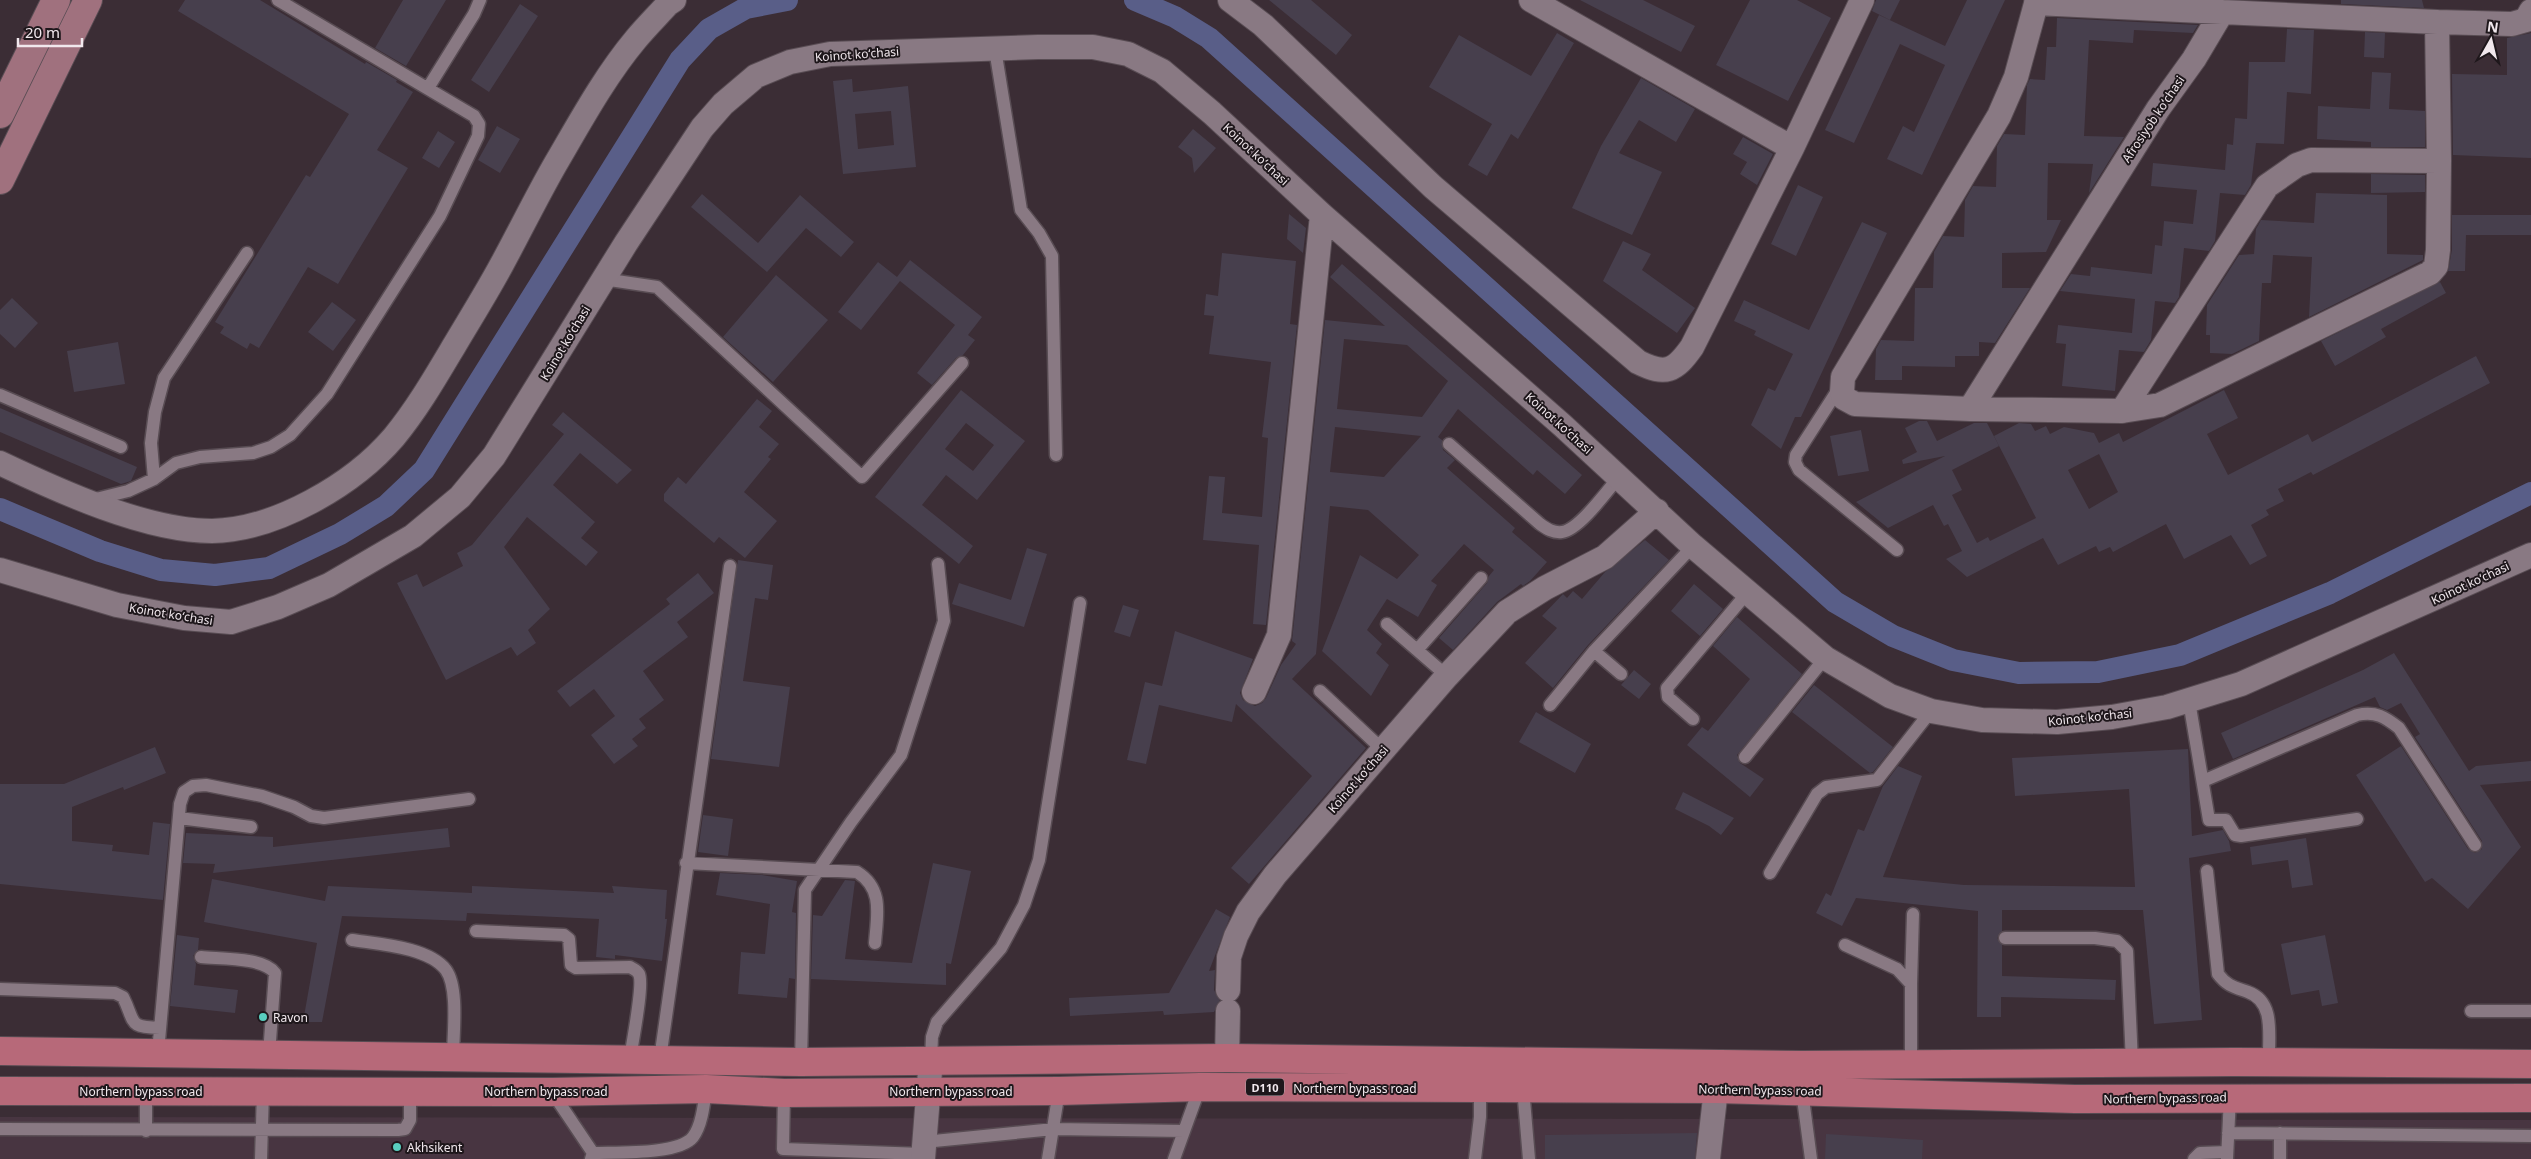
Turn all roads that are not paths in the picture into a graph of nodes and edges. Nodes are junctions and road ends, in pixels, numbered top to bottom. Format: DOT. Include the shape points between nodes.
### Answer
graph roads {
  1 [pos="56,0"];
  2 [pos="88,0"];
  3 [pos="278,0"];
  4 [pos="480,0"];
  5 [pos="674,0"];
  6 [pos="1230,0"];
  7 [pos="1531,0"];
  8 [pos="1862,0"];
  9 [pos="2037,2"];
  10 [pos="2531,11"];
  11 [pos="2222,12"];
  12 [pos="2437,22"];
  13 [pos="995,49"];
  14 [pos="428,88"];
  15 [pos="0,114"];
  16 [pos="1792,148"];
  17 [pos="2439,161"];
  18 [pos="0,180"];
  19 [pos="1322,216"];
  20 [pos="247,253"];
  21 [pos="604,278"];
  22 [pos="962,363"];
  23 [pos="1841,385"];
  24 [pos="0,395"];
  25 [pos="1970,409"];
  26 [pos="2122,411"];
  27 [pos="1449,444"];
  28 [pos="121,447"];
  29 [pos="1056,455"];
  30 [pos="0,463"];
  31 [pos="1619,477"];
  32 [pos="154,479"];
  33 [pos="88,501"];
  34 [pos="1657,511"];
  35 [pos="1693,546"];
  36 [pos="1897,550"];
  37 [pos="2531,556"];
  38 [pos="938,564"];
  39 [pos="730,566"];
  40 [pos="0,570"];
  41 [pos="1481,578"];
  42 [pos="1748,592"];
  43 [pos="1080,603"];
  44 [pos="1387,624"];
  45 [pos="1417,650"];
  46 [pos="1594,651"];
  47 [pos="1825,658"];
  48 [pos="1621,674"];
  49 [pos="1447,676"];
  50 [pos="1320,691"];
  51 [pos="1254,692"];
  52 [pos="2189,701"];
  53 [pos="1550,705"];
  54 [pos="1931,711"];
  55 [pos="1693,719"];
  56 [pos="1383,750"];
  57 [pos="1745,757"];
  58 [pos="2203,781"];
  59 [pos="469,799"];
  60 [pos="179,818"];
  61 [pos="2357,819"];
  62 [pos="251,827"];
  63 [pos="2476,845"];
  64 [pos="686,863"];
  65 [pos="820,869"];
  66 [pos="2206,870"];
  67 [pos="1770,873"];
  68 [pos="1913,914"];
  69 [pos="476,931"];
  70 [pos="2005,938"];
  71 [pos="352,940"];
  72 [pos="875,943"];
  73 [pos="1845,946"];
  74 [pos="201,956"];
  75 [pos="1912,984"];
  76 [pos="0,989"];
  77 [pos="2471,1011"];
  78 [pos="2531,1011"];
  79 [pos="159,1040"];
  80 [pos="0,1050"];
  81 [pos="270,1054"];
  82 [pos="453,1057"];
  83 [pos="1227,1058"];
  84 [pos="630,1059"];
  85 [pos="660,1059"];
  86 [pos="931,1059"];
  87 [pos="801,1062"];
  88 [pos="2269,1062"];
  89 [pos="2132,1063"];
  90 [pos="1911,1064"];
  91 [pos="2074,1064"];
  92 [pos="2531,1064"];
  93 [pos="1200,1087"];
  94 [pos="1480,1088"];
  95 [pos="1523,1088"];
  96 [pos="706,1089"];
  97 [pos="1716,1089"];
  98 [pos="0,1091"];
  99 [pos="146,1091"];
  100 [pos="928,1091"];
  101 [pos="1059,1091"];
  102 [pos="1802,1091"];
  103 [pos="262,1092"];
  104 [pos="410,1092"];
  105 [pos="552,1092"];
  106 [pos="784,1093"];
  107 [pos="2230,1097"];
  108 [pos="2531,1098"];
  109 [pos="2075,1099"];
  110 [pos="1054,1128"];
  111 [pos="0,1129"];
  112 [pos="262,1129"];
  113 [pos="146,1130"];
  114 [pos="1184,1130"];
  115 [pos="2228,1133"];
  116 [pos="2280,1133"];
  117 [pos="2531,1136"];
  118 [pos="923,1152"];
  119 [pos="2227,1155"];
  120 [pos="592,1156"];
  121 [pos="262,1159"];
  122 [pos="1048,1159"];
  123 [pos="1174,1159"];
  124 [pos="1475,1159"];
  125 [pos="1529,1159"];
  126 [pos="1708,1159"];
  127 [pos="1811,1159"];
  128 [pos="2194,1159"];
  129 [pos="2280,1159"];
  1 -- 15 [label="main road"];
  2 -- 18 [label="main road"];
  3 -- 14 [label="lane"];
  4 -- 14 [label="lane"];
  5 -- 33 [label="street" via="635,40 606,82 418,407 392,440 366,463 307,504 246,528 181,529"];
  6 -- 16 [label="street" via="1263,25 1433,187 1638,362 1651,368 1672,369 1692,347"];
  7 -- 16 [label="street"];
  8 -- 16 [label="street"];
  9 -- 11 [label="street"];
  9 -- 23 [label="street" via="2016,77 1999,116 1847,368"];
  10 -- 12 [label="street" via="2526,20 2512,24"];
  11 -- 12 [label="street"];
  11 -- 25 [label="street, Afrosiyob koʻchasi"];
  12 -- 17 [label="street"];
  13 -- 19 [label="street, Koinot koʻchasi" via="1093,47 1128,54 1162,70"];
  13 -- 21 [label="street, Koinot koʻchasi" via="830,54 790,62 756,76 723,104 702,128"];
  13 -- 29 [label="lane" via="1022,210 1052,256"];
  14 -- 32 [label="lane" via="474,116 479,124 478,136 440,216 327,394 290,435 271,447 253,452 200,456 176,463"];
  17 -- 26 [label="street" via="2311,160 2297,165 2267,186"];
  17 -- 26 [label="street" via="2438,250 2436,266 2430,273 2160,405"];
  19 -- 31 [label="street, Koinot koʻchasi"];
  19 -- 51 [label="street" via="1279,636"];
  20 -- 32 [label="lane" via="164,378 151,443"];
  21 -- 22 [label="lane" via="657,287 862,477"];
  21 -- 40 [label="street, Koinot koʻchasi" via="494,456 460,497 414,536 329,585 278,607 231,622 184,618 117,605"];
  23 -- 25 [label="street" via="1844,398 1855,404"];
  23 -- 36 [label="lane" via="1796,455 1795,462 1799,470"];
  24 -- 28 [label="lane"];
  25 -- 26 [label="street"];
  27 -- 31 [label="lane" via="1552,532 1564,532 1583,519"];
  30 -- 33 [label="street"];
  31 -- 34 [label="street, Koinot koʻchasi"];
  32 -- 33 [label="lane" via="128,491"];
  34 -- 35 [label="street, Koinot koʻchasi"];
  34 -- 49 [label="street, Koinot koʻchasi" via="1605,557 1507,612"];
  35 -- 42 [label="street, Koinot koʻchasi"];
  35 -- 46 [label="lane"];
  37 -- 52 [label="street, Koinot koʻchasi" via="2241,684"];
  38 -- 65 [label="lane" via="944,621 901,755"];
  39 -- 64 [label="lane"];
  41 -- 45 [label="lane"];
  42 -- 47 [label="street, Koinot koʻchasi"];
  42 -- 55 [label="lane" via="1667,688 1668,697"];
  43 -- 86 [label="lane" via="1039,860 1024,905 1001,948 938,1022 932,1037"];
  44 -- 45 [label="lane"];
  45 -- 49 [label="lane"];
  46 -- 48 [label="lane"];
  46 -- 53 [label="lane"];
  47 -- 54 [label="street, Koinot koʻchasi" via="1890,696"];
  47 -- 57 [label="lane"];
  49 -- 56 [label="street, Koinot koʻchasi"];
  50 -- 56 [label="lane"];
  52 -- 54 [label="street, Koinot koʻchasi" via="2112,717 2057,722 1982,720"];
  52 -- 58 [label="lane"];
  54 -- 67 [label="lane" via="1877,780 1826,787 1817,794"];
  56 -- 83 [label="street, Koinot koʻchasi" via="1275,875 1248,912 1230,957"];
  58 -- 61 [label="lane" via="2209,820 2226,820 2235,835"];
  58 -- 63 [label="lane" via="2358,715 2372,712 2399,728"];
  59 -- 60 [label="lane" via="324,818 262,796 206,785 192,786 184,792"];
  60 -- 62 [label="lane"];
  60 -- 79 [label="lane"];
  64 -- 65 [label="lane"];
  64 -- 85 [label="lane"];
  65 -- 72 [label="lane" via="857,872 867,878 875,892 877,905"];
  65 -- 87 [label="lane" via="806,890"];
  66 -- 88 [label="lane" via="2218,974 2225,983 2256,995 2263,1002 2268,1012"];
  68 -- 75 [label="lane"];
  69 -- 84 [label="lane" via="564,936 569,939 571,965 576,968 630,967 636,971 640,976 639,992"];
  70 -- 89 [label="lane" via="2117,941 2127,951"];
  71 -- 82 [label="lane" via="421,954 446,970 454,1004"];
  73 -- 75 [label="lane" via="1897,969"];
  74 -- 81 [label="lane" via="270,965 275,973"];
  75 -- 90 [label="lane"];
  76 -- 79 [label="lane" via="115,993 123,997 133,1022"];
  77 -- 78 [label="lane"];
  79 -- 80 [label="main road, Northern bypass road"];
  79 -- 81 [label="main road, Northern bypass road"];
  81 -- 82 [label="main road, Northern bypass road"];
  82 -- 84 [label="main road, Northern bypass road"];
  83 -- 86 [label="main road, Northern bypass road"];
  83 -- 90 [label="main road, Northern bypass road"];
  84 -- 85 [label="main road, Northern bypass road"];
  85 -- 87 [label="main road, Northern bypass road"];
  86 -- 87 [label="main road, Northern bypass road"];
  86 -- 100 [label="street"];
  88 -- 89 [label="main road, Northern bypass road"];
  88 -- 92 [label="main road, Northern bypass road"];
  89 -- 91 [label="main road, Northern bypass road"];
  90 -- 91 [label="main road, Northern bypass road"];
  91 -- 109 [label="main road"];
  93 -- 94 [label="main road, Northern bypass road / D110"];
  93 -- 101 [label="main road, Northern bypass road / D110"];
  93 -- 114 [label="lane"];
  94 -- 95 [label="main road, Northern bypass road / D110"];
  94 -- 124 [label="lane"];
  95 -- 97 [label="main road, Northern bypass road / D110"];
  95 -- 125 [label="lane"];
  96 -- 105 [label="main road, Northern bypass road / D110"];
  96 -- 106 [label="main road, Northern bypass road / D110"];
  96 -- 120 [label="lane" via="694,1136 686,1144 676,1149"];
  97 -- 102 [label="main road, Northern bypass road / D110"];
  97 -- 126 [label="street"];
  98 -- 99 [label="main road, Northern bypass road / D110"];
  99 -- 103 [label="main road, Northern bypass road / D110"];
  99 -- 113 [label="lane"];
  100 -- 101 [label="main road, Northern bypass road / D110"];
  100 -- 106 [label="main road, Northern bypass road / D110"];
  100 -- 118 [label="street"];
  101 -- 110 [label="lane"];
  102 -- 109 [label="main road, Northern bypass road / D110"];
  102 -- 127 [label="lane"];
  103 -- 104 [label="main road, Northern bypass road / D110"];
  103 -- 112 [label="lane"];
  104 -- 105 [label="main road, Northern bypass road / D110"];
  104 -- 112 [label="lane" via="410,1120 405,1129"];
  105 -- 120 [label="lane"];
  106 -- 118 [label="lane" via="782,1149"];
  107 -- 108 [label="main road, Northern bypass road / D110"];
  107 -- 109 [label="main road, Northern bypass road / D110"];
  107 -- 115 [label="lane"];
  110 -- 114 [label="lane"];
  110 -- 118 [label="lane"];
  110 -- 122 [label="lane"];
  111 -- 113 [label="lane"];
  112 -- 113 [label="lane"];
  112 -- 121 [label="lane"];
  114 -- 123 [label="lane"];
  115 -- 116 [label="lane"];
  115 -- 119 [label="lane"];
  116 -- 117 [label="lane"];
  116 -- 129 [label="lane"];
  119 -- 128 [label="lane" via="2200,1153"];
}
